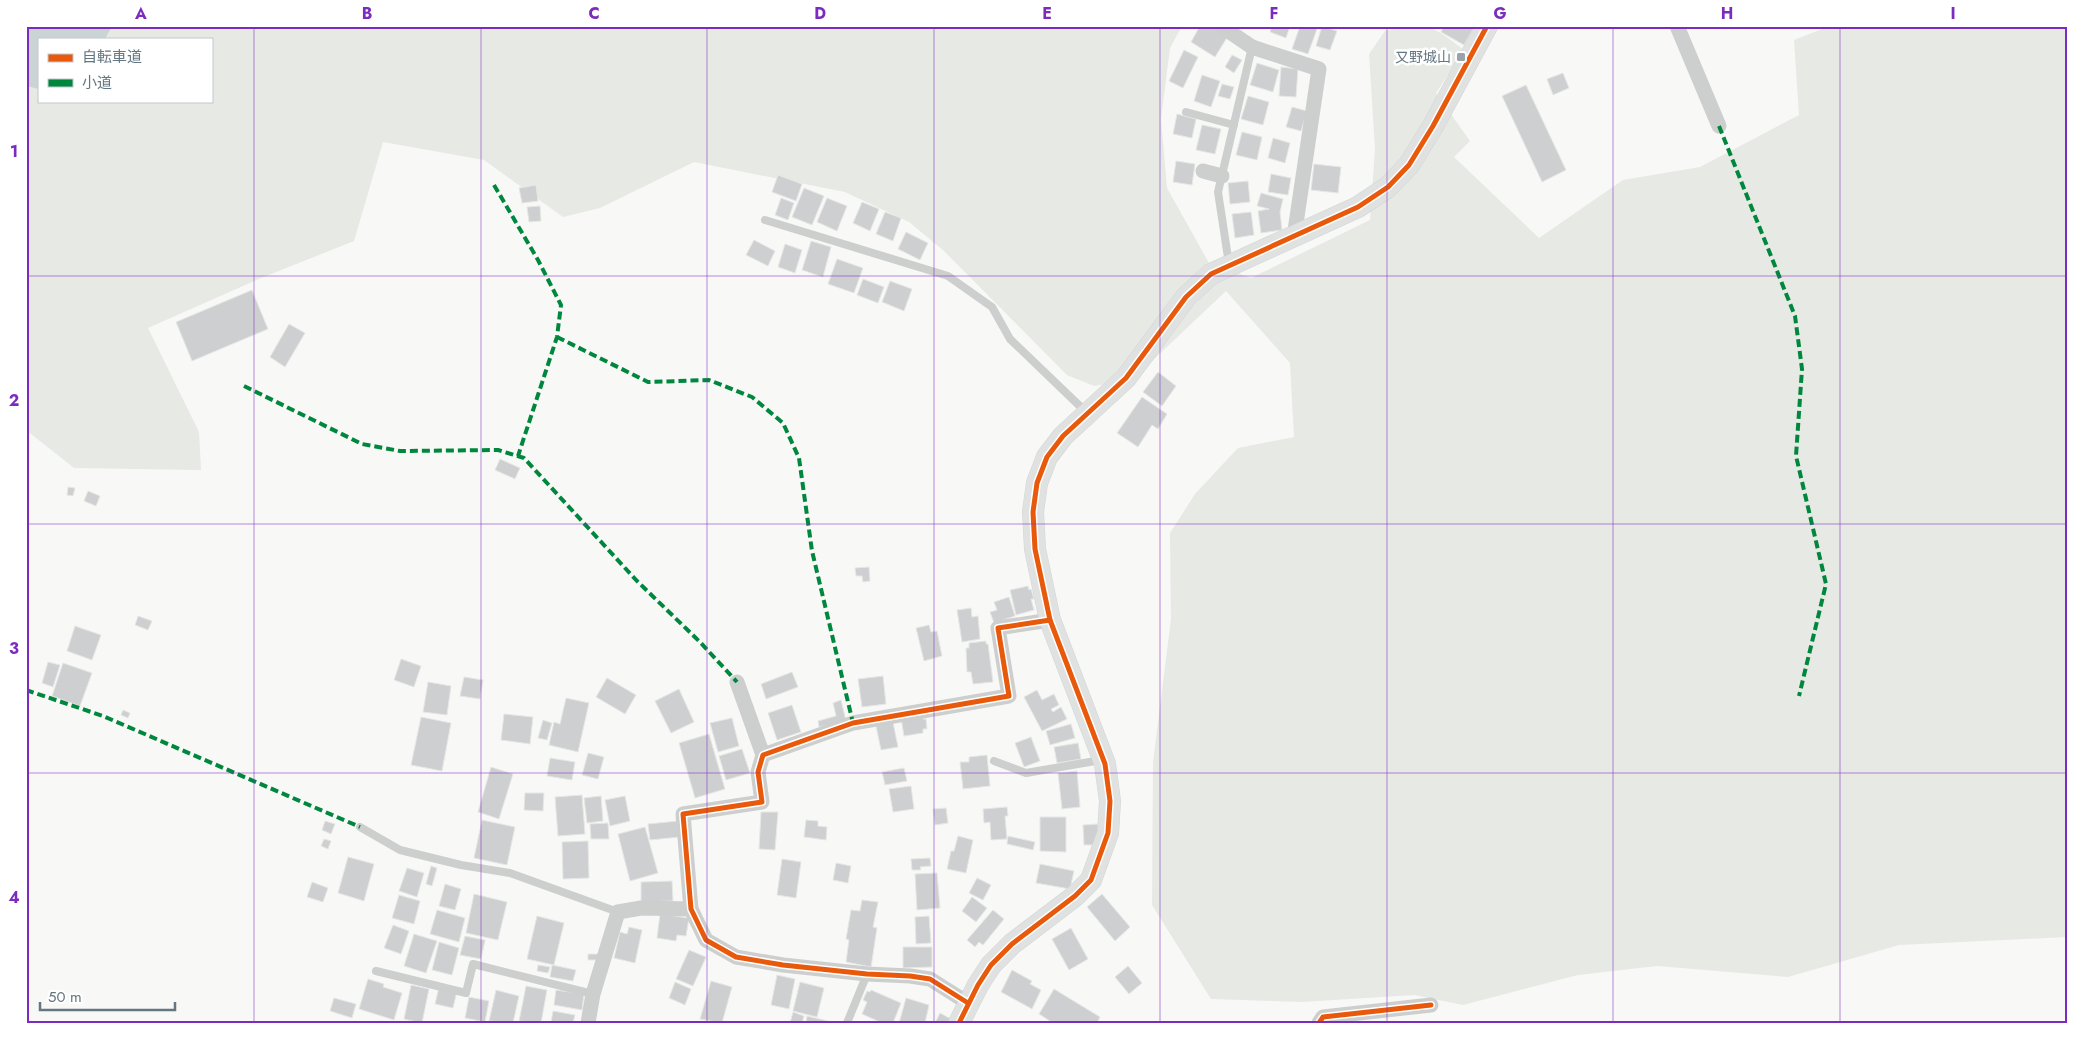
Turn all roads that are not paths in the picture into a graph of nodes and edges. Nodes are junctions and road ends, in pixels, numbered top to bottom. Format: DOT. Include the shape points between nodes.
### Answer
graph roads {
  1 [pos="1222,26"];
  2 [pos="1487,26"];
  3 [pos="1677,26"];
  4 [pos="1252,47"];
  5 [pos="1186,112"];
  6 [pos="1234,125"];
  7 [pos="1719,126"];
  8 [pos="1203,171"];
  9 [pos="1222,176"];
  10 [pos="765,220"];
  11 [pos="1294,237"];
  12 [pos="1229,266"];
  13 [pos="1088,413"];
  14 [pos="1050,620"];
  15 [pos="737,682"];
  16 [pos="763,755"];
  17 [pos="1103,760"];
  18 [pos="994,761"];
  19 [pos="360,826"];
  20 [pos="691,909"];
  21 [pos="618,912"];
  22 [pos="376,971"];
  23 [pos="867,974"];
  24 [pos="594,994"];
  25 [pos="968,1003"];
  26 [pos="1430,1004"];
  27 [pos="588,1023"];
  28 [pos="847,1023"];
  29 [pos="959,1023"];
  30 [pos="1319,1023"];
  1 -- 4 [label="street"];
  2 -- 11 [label="street" via="1409,165 1388,187 1358,208"];
  3 -- 7 [label="street"];
  4 -- 6 [label="lane"];
  4 -- 11 [label="street" via="1319,69"];
  5 -- 6 [label="lane"];
  6 -- 9 [label="lane"];
  8 -- 9 [label="street"];
  9 -- 12 [label="lane" via="1218,192"];
  10 -- 13 [label="lane" via="948,276 992,307 1010,339"];
  11 -- 12 [label="street"];
  12 -- 13 [label="street" via="1211,274 1186,297 1126,378"];
  13 -- 14 [label="street" via="1063,436 1047,457 1037,483 1033,512 1035,549"];
  14 -- 16 [label="street" via="998,628 1009,696 853,723"];
  14 -- 17 [label="street"];
  15 -- 16 [label="street"];
  16 -- 20 [label="street" via="758,772 762,802 684,814"];
  17 -- 18 [label="lane" via="1026,773"];
  17 -- 25 [label="street" via="1110,801 1108,833 1091,880 1012,944 991,966"];
  19 -- 21 [label="lane" via="400,850 510,873"];
  20 -- 21 [label="street" via="641,908"];
  20 -- 23 [label="street" via="706,940 736,957"];
  21 -- 24 [label="street"];
  22 -- 24 [label="lane" via="466,993 473,964"];
  23 -- 25 [label="street" via="930,979"];
  23 -- 28 [label="lane"];
  24 -- 27 [label="street"];
  25 -- 29 [label="street"];
  26 -- 30 [label="street" via="1323,1017"];
}
